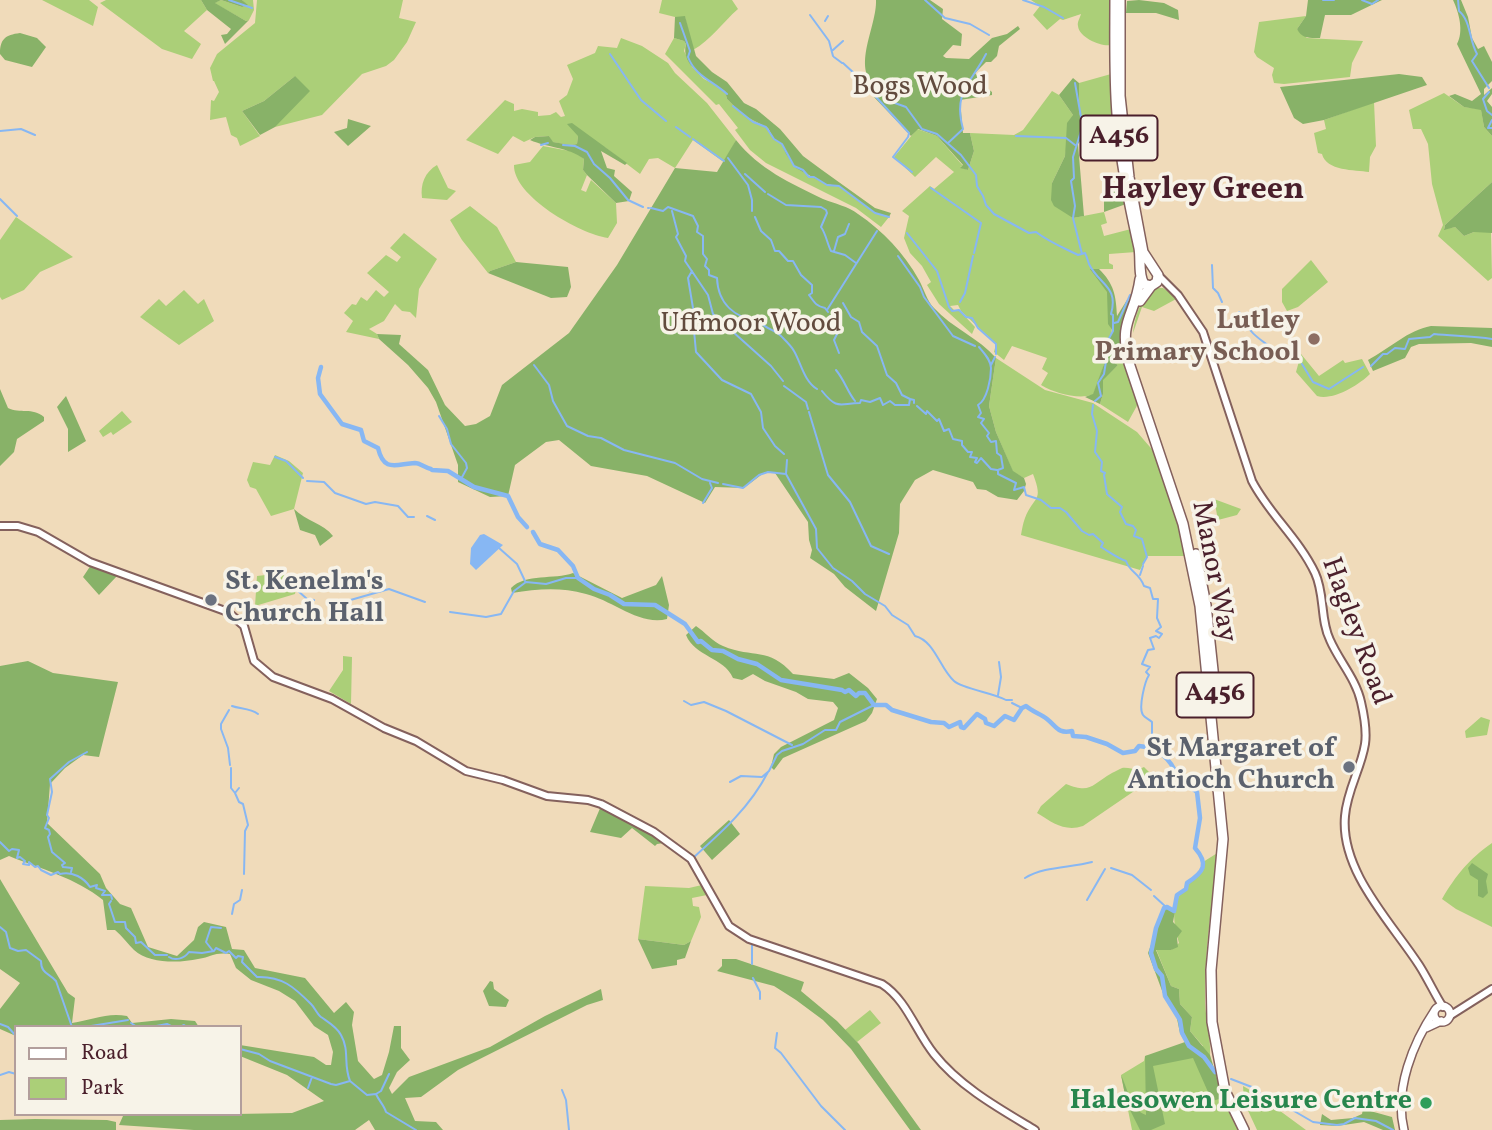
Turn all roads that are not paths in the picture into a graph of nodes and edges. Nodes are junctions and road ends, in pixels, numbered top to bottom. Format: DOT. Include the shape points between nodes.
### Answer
graph roads {
  1 [pos="1118,0"];
  2 [pos="1141,277"];
  3 [pos="1155,279"];
  4 [pos="0,526"];
  5 [pos="1492,989"];
  6 [pos="1442,1010"];
  7 [pos="1441,1021"];
  8 [pos="1035,1130"];
  9 [pos="1244,1130"];
  10 [pos="1249,1130"];
  11 [pos="1406,1130"];
  1 -- 2 [label="highway, A456" via="1117,117"];
  1 -- 3 [label="highway, A456" via="1124,145 1141,242"];
  2 -- 3 [label="highway" via="1144,285"];
  2 -- 3 [label="highway" via="1146,269"];
  2 -- 9 [label="highway, Manor Way / A456" via="1124,340 1196,580 1223,839 1210,970 1212,1014 1225,1091"];
  3 -- 6 [label="main road, Hagley Road" via="1171,288 1204,335 1252,481 1316,575 1328,636 1359,692 1364,719 1365,744 1345,815 1348,847 1362,881 1418,963"];
  3 -- 10 [label="highway, Manor Way / A456" via="1133,316 1129,345 1180,496 1206,605 1228,825 1216,1022 1230,1089"];
  4 -- 8 [label="main road" via="38,531 102,567 228,612 244,626 254,661 265,672 332,699 466,771 547,796 588,800 619,811 691,859 733,930 892,990 950,1071"];
  5 -- 6 [label="main road" via="1461,1009"];
  6 -- 7 [label="main road" via="1435,1016"];
  6 -- 7 [label="main road" via="1447,1021"];
  6 -- 11 [label="main road" via="1418,1036 1409,1063 1401,1106"];
  7 -- 11 [label="main road" via="1426,1028 1419,1043 1404,1107"];
}
